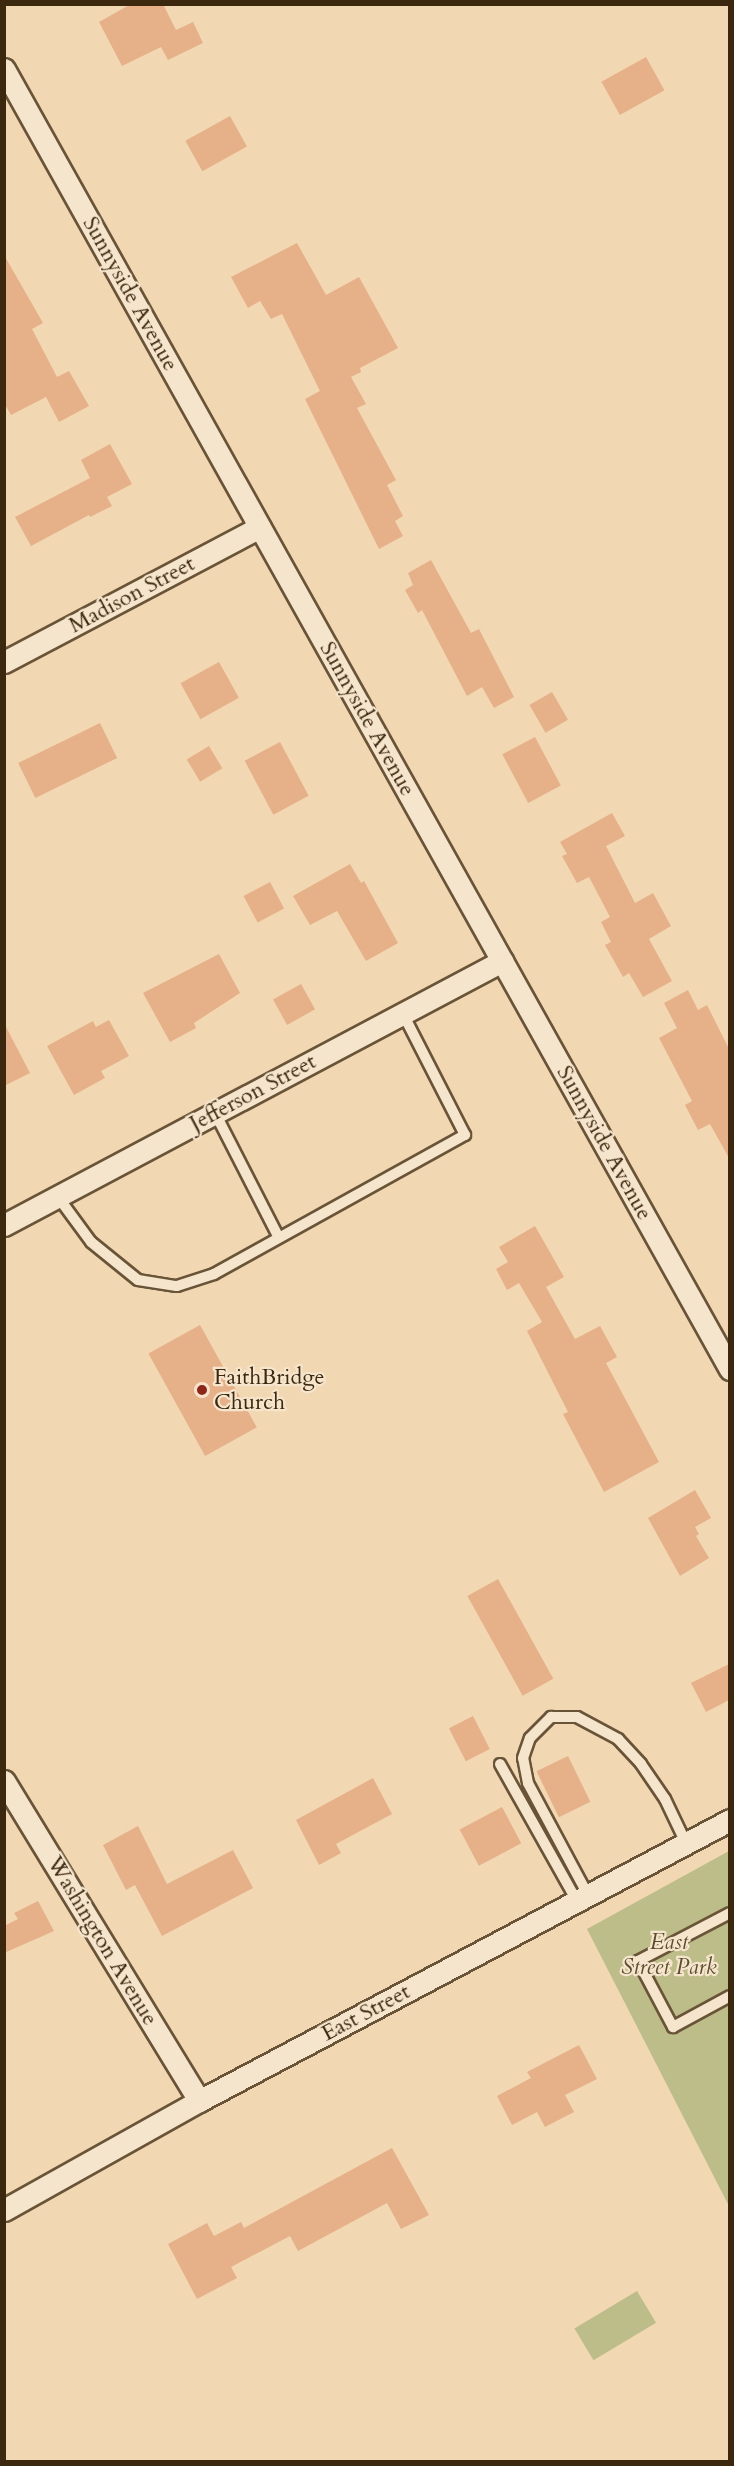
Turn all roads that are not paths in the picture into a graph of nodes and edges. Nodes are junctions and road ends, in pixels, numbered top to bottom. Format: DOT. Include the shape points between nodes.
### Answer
graph roads {
  1 [pos="4,69"];
  2 [pos="11,97"];
  3 [pos="260,527"];
  4 [pos="4,662"];
  5 [pos="502,961"];
  6 [pos="403,1014"];
  7 [pos="215,1113"];
  8 [pos="58,1197"];
  9 [pos="4,1225"];
  10 [pos="279,1238"];
  11 [pos="729,1369"];
  12 [pos="500,1764"];
  13 [pos="4,1781"];
  14 [pos="729,1820"];
  15 [pos="686,1843"];
  16 [pos="582,1898"];
  17 [pos="729,1913"];
  18 [pos="729,1996"];
  19 [pos="199,2101"];
  20 [pos="4,2210"];
  1 -- 2 [label="street, Sunnyside Avenue"];
  2 -- 3 [label="street, Sunnyside Avenue"];
  3 -- 4 [label="street, Madison Street"];
  3 -- 5 [label="street, Sunnyside Avenue"];
  5 -- 6 [label="street, Jefferson Street"];
  5 -- 11 [label="street, Sunnyside Avenue"];
  6 -- 7 [label="street, Jefferson Street"];
  6 -- 10 [label="lane" via="465,1135"];
  7 -- 8 [label="street, Jefferson Street"];
  7 -- 10 [label="lane"];
  8 -- 9 [label="street, Jefferson Street"];
  8 -- 10 [label="lane" via="91,1242 138,1280 177,1286 214,1274"];
  12 -- 16 [label="lane"];
  13 -- 19 [label="street, Washington Avenue"];
  14 -- 15 [label="street, East Street"];
  15 -- 16 [label="street, East Street"];
  15 -- 16 [label="lane" via="665,1799 618,1739 577,1717 551,1717 530,1738 523,1758 528,1784"];
  16 -- 19 [label="street, East Street"];
  17 -- 18 [label="lane" via="638,1961 673,2026"];
  19 -- 20 [label="street, East Street"];
}
